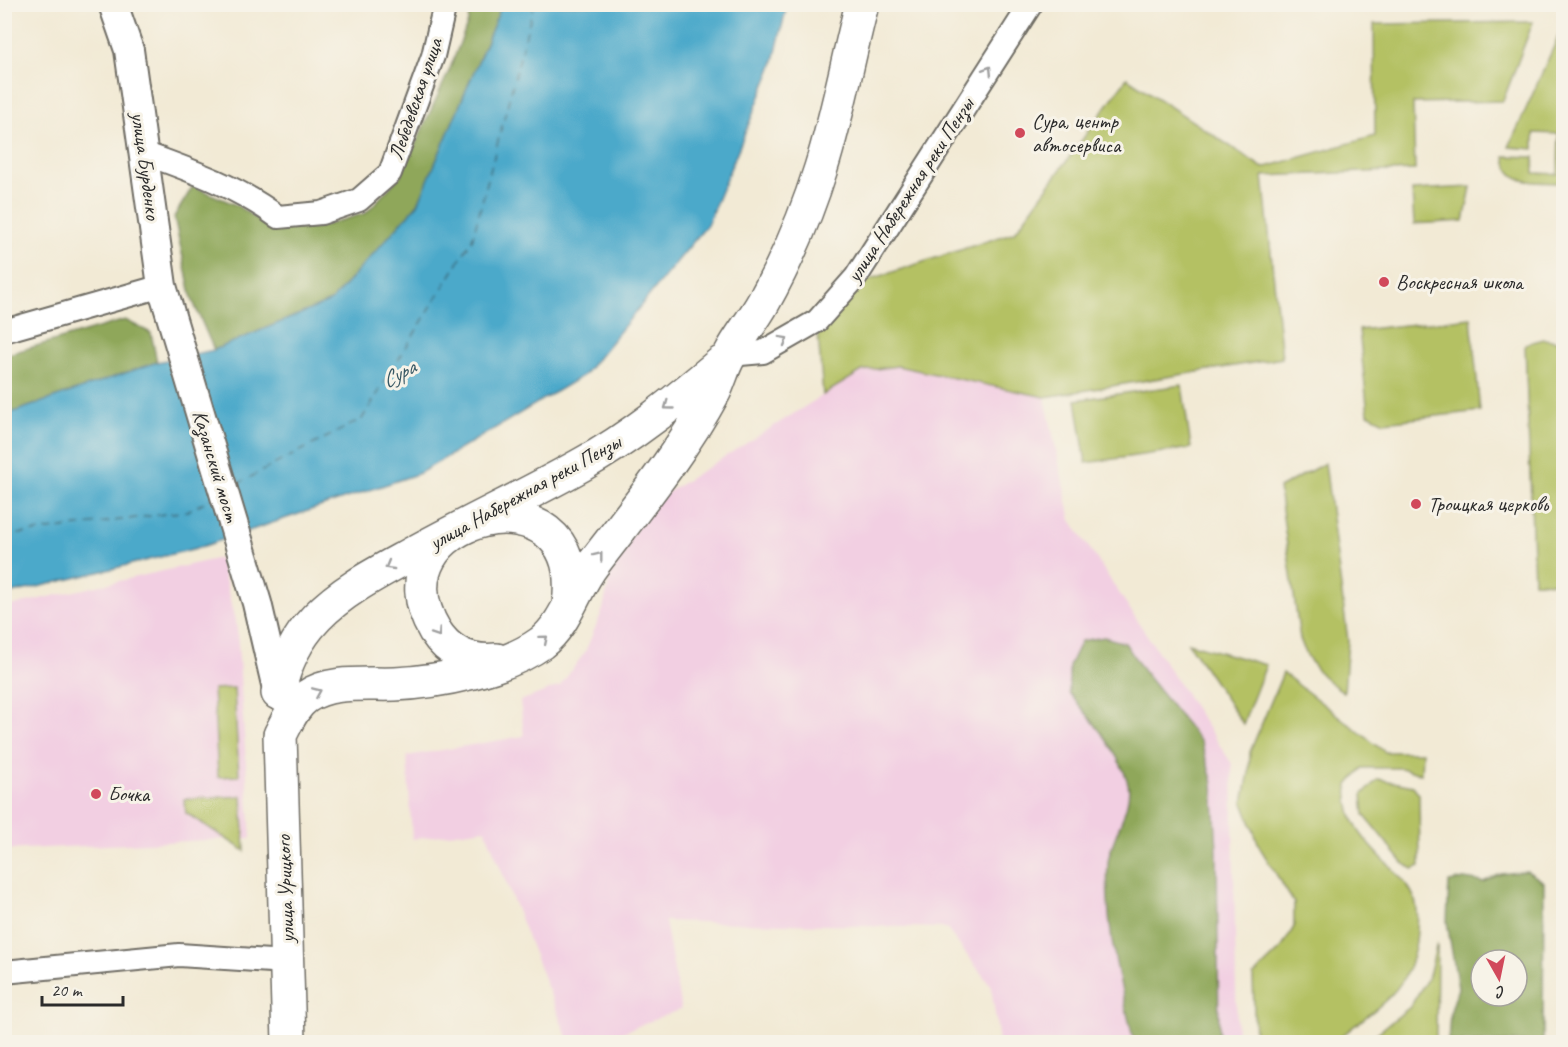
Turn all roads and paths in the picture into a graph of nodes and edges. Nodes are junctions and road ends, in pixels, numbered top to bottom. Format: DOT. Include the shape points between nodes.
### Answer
graph roads {
  1 [pos="113,4"];
  2 [pos="445,4"];
  3 [pos="862,4"];
  4 [pos="1030,4"];
  5 [pos="146,154"];
  6 [pos="162,286"];
  7 [pos="175,328"];
  8 [pos="4,331"];
  9 [pos="729,355"];
  10 [pos="459,528"];
  11 [pos="569,606"];
  12 [pos="507,659"];
  13 [pos="278,693"];
  14 [pos="287,962"];
  15 [pos="4,972"];
  16 [pos="289,1042"];
  1 -- 5 [label="street, улица Бурденко" via="129,50"];
  2 -- 5 [label="street, Лебедевская улица" via="433,56 390,173 359,200 321,213 278,217 253,198 224,184"];
  3 -- 9 [label="main road" via="821,168 763,304"];
  9 -- 4 [label="street, улица Набережная реки Пензы, one-way" via="763,352 816,321 851,282"];
  5 -- 6 [label="street, улица Бурденко"];
  6 -- 7 [label="street, улица Бурденко"];
  6 -- 8 [label="street"];
  7 -- 13 [label="street, Казанский мост" via="257,603"];
  9 -- 10 [label="main road, улица Набережная реки Пензы, one-way" via="628,436 573,470"];
  11 -- 9 [label="main road, one-way" via="588,571 700,416"];
  10 -- 11 [label="main road" via="497,517 527,520 540,527 553,537 569,567"];
  10 -- 12 [label="main road, one-way" via="430,556 424,571 423,587 431,624 452,651 484,662"];
  10 -- 13 [label="main road, улица Набережная реки Пензы, one-way" via="359,585 318,616 284,666"];
  12 -- 11 [label="main road, one-way" via="542,642 558,626"];
  14 -- 12 [label="main road, улица Урицкого, one-way" via="280,735 292,712 316,691 433,680"];
  14 -- 15 [label="street" via="178,954"];
  14 -- 16 [label="main road, улица Урицкого"];
}
